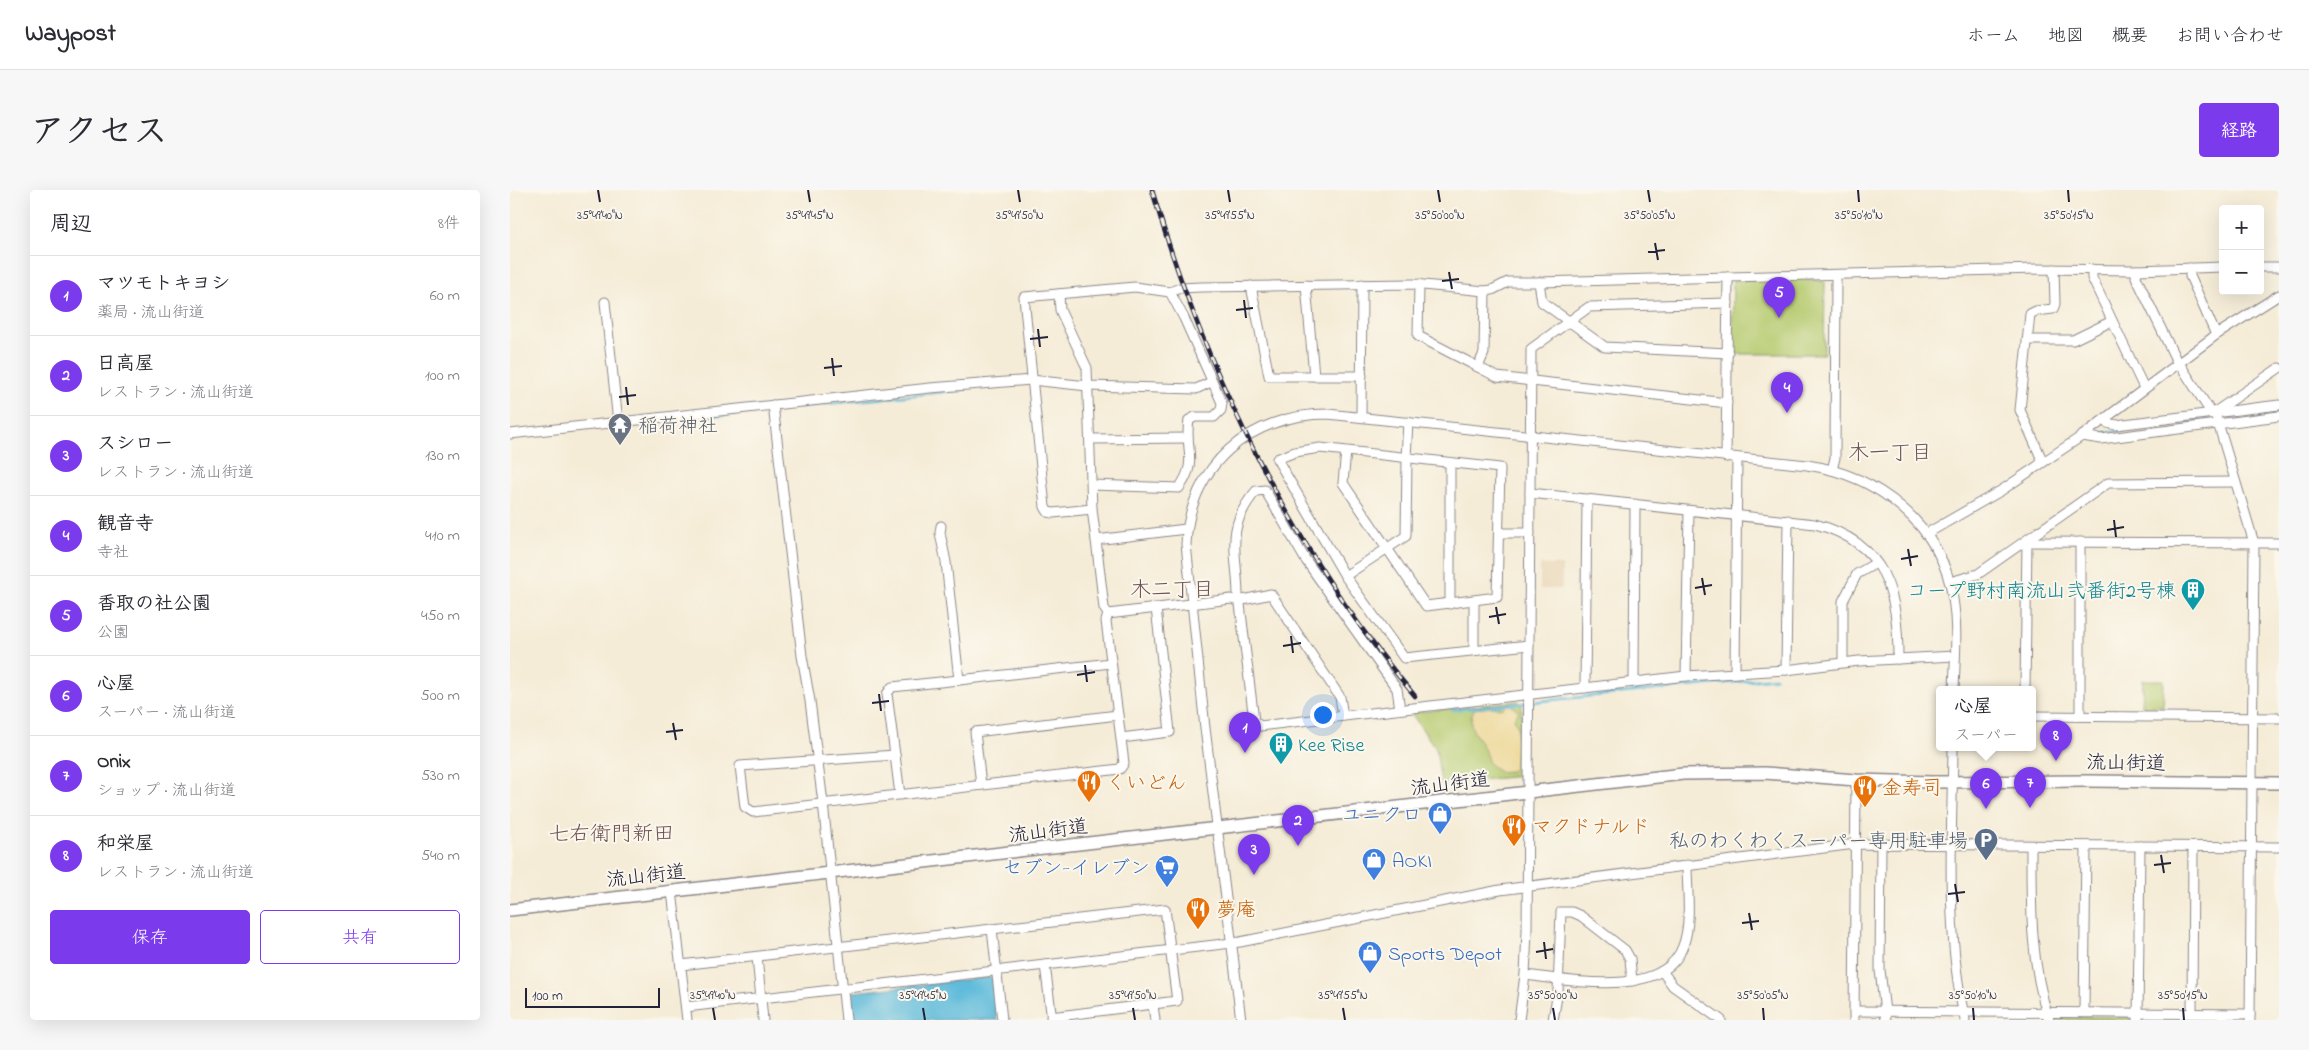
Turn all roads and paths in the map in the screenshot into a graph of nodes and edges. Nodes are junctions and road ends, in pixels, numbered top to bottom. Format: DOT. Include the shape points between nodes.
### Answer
graph roads {
  1 [pos="2219,267"];
  2 [pos="2264,267"];
  3 [pos="2279,267"];
  4 [pos="2092,268"];
  5 [pos="2190,268"];
  6 [pos="2054,269"];
  7 [pos="2137,270"];
  8 [pos="1836,275"];
  9 [pos="1728,277"];
  10 [pos="1539,282"];
  11 [pos="1362,284"];
  12 [pos="1419,284"];
  13 [pos="1306,285"];
  14 [pos="1251,286"];
  15 [pos="1485,291"];
  16 [pos="1170,292"];
  17 [pos="1059,294"];
  18 [pos="2279,295"];
  19 [pos="605,302"];
  20 [pos="1728,303"];
  21 [pos="1569,321"];
  22 [pos="2112,322"];
  23 [pos="2216,335"];
  24 [pos="2027,340"];
  25 [pos="1728,353"];
  26 [pos="2178,363"];
  27 [pos="1478,367"];
  28 [pos="2279,368"];
  29 [pos="1314,376"];
  30 [pos="1362,376"];
  31 [pos="1031,380"];
  32 [pos="1532,381"];
  33 [pos="1211,382"];
  34 [pos="1088,386"];
  35 [pos="2144,388"];
  36 [pos="1727,403"];
  37 [pos="2279,405"];
  38 [pos="773,409"];
  39 [pos="2214,414"];
  40 [pos="2279,416"];
  41 [pos="1361,417"];
  42 [pos="2105,419"];
  43 [pos="618,422"];
  44 [pos="1408,422"];
  45 [pos="2217,424"];
  46 [pos="510,434"];
  47 [pos="1531,435"];
  48 [pos="2082,436"];
  49 [pos="1188,438"];
  50 [pos="1091,439"];
  51 [pos="1346,451"];
  52 [pos="1726,457"];
  53 [pos="1407,458"];
  54 [pos="1737,458"];
  55 [pos="1450,462"];
  56 [pos="2043,462"];
  57 [pos="1832,470"];
  58 [pos="2235,482"];
  59 [pos="1092,485"];
  60 [pos="1530,493"];
  61 [pos="1587,500"];
  62 [pos="1635,504"];
  63 [pos="1092,509"];
  64 [pos="1689,510"];
  65 [pos="1736,516"];
  66 [pos="1788,520"];
  67 [pos="941,526"];
  68 [pos="1186,529"];
  69 [pos="1499,533"];
  70 [pos="1530,533"];
  71 [pos="1926,534"];
  72 [pos="1096,540"];
  73 [pos="2027,541"];
  74 [pos="2080,542"];
  75 [pos="2254,543"];
  76 [pos="2279,543"];
  77 [pos="1386,548"];
  78 [pos="1876,563"];
  79 [pos="1345,576"];
  80 [pos="1950,582"];
  81 [pos="1238,600"];
  82 [pos="1474,602"];
  83 [pos="1190,603"];
  84 [pos="1450,604"];
  85 [pos="1156,608"];
  86 [pos="1108,614"];
  87 [pos="1529,645"];
  88 [pos="1474,650"];
  89 [pos="1955,656"];
  90 [pos="1898,659"];
  91 [pos="1112,662"];
  92 [pos="1843,662"];
  93 [pos="1786,670"];
  94 [pos="1735,673"];
  95 [pos="1686,676"];
  96 [pos="959,680"];
  97 [pos="1634,682"];
  98 [pos="1954,686"];
  99 [pos="2025,686"];
  100 [pos="1585,688"];
  101 [pos="1529,694"];
  102 [pos="1400,709"];
  103 [pos="1118,715"];
  104 [pos="1343,716"];
  105 [pos="2036,716"];
  106 [pos="2080,716"];
  107 [pos="2253,718"];
  108 [pos="2279,718"];
  109 [pos="1121,738"];
  110 [pos="1953,751"];
  111 [pos="895,755"];
  112 [pos="818,761"];
  113 [pos="1856,780"];
  114 [pos="1952,782"];
  115 [pos="2252,782"];
  116 [pos="2279,783"];
  117 [pos="981,785"];
  118 [pos="1528,793"];
  119 [pos="900,795"];
  120 [pos="823,802"];
  121 [pos="1217,830"];
  122 [pos="1855,844"];
  123 [pos="1881,844"];
  124 [pos="1952,844"];
  125 [pos="2032,846"];
  126 [pos="2086,846"];
  127 [pos="2140,846"];
  128 [pos="2194,847"];
  129 [pos="2252,847"];
  130 [pos="2279,847"];
  131 [pos="1687,865"];
  132 [pos="830,874"];
  133 [pos="1527,886"];
  134 [pos="672,891"];
  135 [pos="510,910"];
  136 [pos="992,929"];
  137 [pos="1232,943"];
  138 [pos="838,947"];
  139 [pos="1170,952"];
  140 [pos="756,957"];
  141 [pos="681,965"];
  142 [pos="1045,965"];
  143 [pos="996,971"];
  144 [pos="1662,971"];
  145 [pos="1525,975"];
  146 [pos="1559,979"];
  147 [pos="1632,980"];
  148 [pos="844,989"];
  149 [pos="760,999"];
  150 [pos="1153,1004"];
  151 [pos="686,1007"];
  152 [pos="1885,1010"];
  153 [pos="1963,1010"];
  154 [pos="2084,1011"];
  155 [pos="2192,1012"];
  156 [pos="1854,1015"];
  157 [pos="2047,1016"];
  158 [pos="2138,1016"];
  159 [pos="2250,1017"];
  160 [pos="1052,1018"];
  161 [pos="1717,1019"];
  162 [pos="687,1020"];
  163 [pos="763,1020"];
  164 [pos="846,1020"];
  165 [pos="1002,1020"];
  166 [pos="1155,1020"];
  167 [pos="1241,1020"];
  168 [pos="1519,1020"];
  169 [pos="1553,1020"];
  170 [pos="1886,1020"];
  171 [pos="1965,1020"];
  1 -- 5 [label="street"];
  2 -- 3 [label="street"];
  4 -- 6 [label="street"];
  4 -- 7 [label="street"];
  4 -- 22 [label="street" via="2092,278"];
  5 -- 7 [label="street"];
  5 -- 23 [label="street" via="2190,276"];
  6 -- 8 [label="street"];
  6 -- 24 [label="street" via="2056,304 2053,309 2030,314"];
  7 -- 26 [label="street" via="2136,276"];
  8 -- 9 [label="street"];
  8 -- 57 [label="street" via="1835,458"];
  9 -- 10 [label="street"];
  9 -- 20 [label="street"];
  10 -- 15 [label="street" via="1508,282"];
  10 -- 21 [label="street" via="1542,302"];
  11 -- 12 [label="street"];
  11 -- 13 [label="street"];
  11 -- 30 [label="street"];
  12 -- 15 [label="street"];
  12 -- 27 [label="street" via="1418,336"];
  13 -- 14 [label="street"];
  13 -- 29 [label="street"];
  14 -- 16 [label="street" via="1180,288"];
  14 -- 29 [label="street" via="1269,376"];
  15 -- 27 [label="street" via="1484,353"];
  16 -- 17 [label="street" via="1135,286"];
  16 -- 33 [label="street"];
  17 -- 31 [label="street" via="1024,297"];
  17 -- 34 [label="street" via="1060,310 1087,368"];
  18 -- 23 [label="street"];
  19 -- 43 [label="street"];
  20 -- 21 [label="street" via="1589,307"];
  20 -- 25 [label="street"];
  21 -- 25 [label="street" via="1605,347"];
  21 -- 32 [label="street" via="1531,349"];
  22 -- 24 [label="street" via="2073,340"];
  22 -- 35 [label="street"];
  23 -- 26 [label="street"];
  24 -- 56 [label="street" via="2020,410"];
  25 -- 36 [label="street"];
  26 -- 35 [label="street"];
  26 -- 39 [label="street"];
  27 -- 32 [label="street" via="1497,377"];
  28 -- 39 [label="street"];
  29 -- 30 [label="street"];
  30 -- 41 [label="street"];
  31 -- 34 [label="street"];
  31 -- 38 [label="street" via="930,388"];
  31 -- 63 [label="street" via="1048,512"];
  32 -- 36 [label="street"];
  32 -- 47 [label="street"];
  33 -- 34 [label="street" via="1196,389"];
  33 -- 49 [label="street" via="1222,403 1222,410 1214,417 1190,420"];
  34 -- 50 [label="street"];
  35 -- 42 [label="street"];
  36 -- 52 [label="street"];
  37 -- 39 [label="street"];
  38 -- 43 [label="street"];
  38 -- 112 [label="street" via="802,656"];
  39 -- 42 [label="street" via="2116,424 2107,423"];
  39 -- 45 [label="street"];
  40 -- 45 [label="street"];
  41 -- 44 [label="street"];
  41 -- 68 [label="street" via="1308,414 1284,418 1254,431 1228,450 1204,478"];
  42 -- 48 [label="street"];
  43 -- 46 [label="street"];
  44 -- 47 [label="street"];
  44 -- 53 [label="street"];
  45 -- 48 [label="street" via="2101,439"];
  45 -- 58 [label="street"];
  47 -- 52 [label="street"];
  47 -- 60 [label="street"];
  48 -- 56 [label="street"];
  49 -- 50 [label="street"];
  49 -- 59 [label="street" via="1190,471 1179,488"];
  50 -- 59 [label="street"];
  51 -- 53 [label="street"];
  51 -- 77 [label="street" via="1344,483"];
  51 -- 79 [label="street" via="1313,448 1277,459"];
  52 -- 54 [label="street"];
  53 -- 55 [label="street"];
  53 -- 77 [label="street" via="1406,536"];
  54 -- 57 [label="street"];
  54 -- 65 [label="street"];
  55 -- 69 [label="street" via="1500,468"];
  55 -- 84 [label="street"];
  56 -- 71 [label="street"];
  57 -- 71 [label="street" via="1853,476 1880,490"];
  58 -- 73 [label="street" via="2108,483"];
  58 -- 75 [label="street"];
  59 -- 63 [label="street"];
  60 -- 61 [label="street"];
  60 -- 70 [label="street"];
  61 -- 62 [label="street"];
  61 -- 100 [label="street"];
  62 -- 64 [label="street"];
  62 -- 97 [label="street"];
  63 -- 72 [label="street"];
  64 -- 65 [label="street"];
  64 -- 95 [label="street"];
  65 -- 66 [label="street"];
  65 -- 94 [label="street"];
  66 -- 78 [label="street" via="1838,532 1859,545"];
  66 -- 93 [label="street"];
  67 -- 96 [label="street"];
  68 -- 72 [label="street"];
  68 -- 83 [label="street"];
  69 -- 70 [label="street"];
  69 -- 82 [label="street" via="1498,594 1494,599"];
  70 -- 87 [label="street"];
  71 -- 80 [label="street"];
  72 -- 86 [label="street" via="1104,608"];
  73 -- 74 [label="street"];
  73 -- 80 [label="street" via="1978,574"];
  73 -- 99 [label="street"];
  74 -- 75 [label="street"];
  74 -- 106 [label="street"];
  75 -- 76 [label="street"];
  75 -- 107 [label="street"];
  77 -- 79 [label="street"];
  77 -- 84 [label="street" via="1426,606"];
  78 -- 90 [label="street" via="1886,577 1895,602"];
  78 -- 92 [label="street" via="1858,574 1843,601"];
  79 -- 88 [label="street" via="1404,658"];
  80 -- 89 [label="street" via="1955,609"];
  81 -- 83 [label="street"];
  81 -- 102 [label="street" via="1234,547 1236,528 1248,500 1256,491 1265,490 1316,575 1397,689"];
  81 -- 104 [label="street" via="1271,594 1340,697"];
  81 -- 104 [label="street" via="1256,725"];
  82 -- 84 [label="street"];
  82 -- 88 [label="street"];
  83 -- 85 [label="street"];
  83 -- 121 [label="street"];
  85 -- 86 [label="street"];
  85 -- 109 [label="street" via="1170,732"];
  86 -- 91 [label="street" via="1106,621"];
  87 -- 88 [label="street"];
  87 -- 101 [label="street"];
  89 -- 90 [label="street"];
  89 -- 98 [label="street"];
  90 -- 92 [label="street"];
  91 -- 96 [label="street"];
  91 -- 103 [label="street"];
  92 -- 93 [label="street"];
  93 -- 94 [label="street"];
  94 -- 95 [label="street"];
  95 -- 97 [label="street"];
  96 -- 111 [label="street" via="892,687 887,694"];
  97 -- 100 [label="street"];
  100 -- 101 [label="street"];
  101 -- 102 [label="street"];
  101 -- 118 [label="street"];
  102 -- 104 [label="street"];
  103 -- 109 [label="street"];
  103 -- 117 [label="street" via="975,732"];
  105 -- 106 [label="street"];
  106 -- 107 [label="street"];
  107 -- 108 [label="street"];
  107 -- 115 [label="street"];
  109 -- 117 [label="street" via="1124,763 1120,769"];
  110 -- 114 [label="street"];
  111 -- 112 [label="street"];
  111 -- 119 [label="street"];
  112 -- 120 [label="street"];
  112 -- 120 [label="street" via="740,766 745,807 752,812"];
  113 -- 114 [label="main road, 流山街道"];
  113 -- 118 [label="main road, 流山街道" via="1765,773 1706,773"];
  113 -- 122 [label="street"];
  114 -- 115 [label="main road, 流山街道"];
  114 -- 124 [label="street"];
  115 -- 116 [label="main road, 流山街道"];
  115 -- 129 [label="street"];
  117 -- 119 [label="street"];
  118 -- 121 [label="main road, 流山街道"];
  118 -- 133 [label="street"];
  119 -- 120 [label="street"];
  120 -- 132 [label="street"];
  121 -- 132 [label="main road, 流山街道"];
  121 -- 137 [label="street"];
  122 -- 123 [label="street"];
  122 -- 131 [label="street"];
  122 -- 156 [label="street"];
  123 -- 124 [label="street"];
  123 -- 152 [label="street" via="1880,970"];
  124 -- 125 [label="street"];
  124 -- 153 [label="street" via="1954,941"];
  125 -- 126 [label="street"];
  125 -- 157 [label="street" via="2033,952"];
  126 -- 127 [label="street"];
  126 -- 154 [label="street"];
  127 -- 128 [label="street"];
  127 -- 158 [label="street"];
  128 -- 129 [label="street"];
  128 -- 155 [label="street"];
  129 -- 130 [label="street"];
  129 -- 159 [label="street"];
  131 -- 133 [label="street"];
  131 -- 144 [label="street" via="1686,935 1677,958"];
  132 -- 134 [label="main road, 流山街道"];
  132 -- 138 [label="street"];
  133 -- 137 [label="street"];
  133 -- 145 [label="street"];
  134 -- 135 [label="main road, 流山街道"];
  134 -- 141 [label="street"];
  136 -- 138 [label="street"];
  136 -- 139 [label="street" via="1165,909"];
  136 -- 143 [label="street"];
  137 -- 139 [label="street"];
  137 -- 167 [label="street"];
  138 -- 140 [label="street"];
  138 -- 148 [label="street"];
  139 -- 142 [label="street"];
  139 -- 150 [label="street" via="1176,1001"];
  140 -- 141 [label="street"];
  140 -- 149 [label="street"];
  141 -- 151 [label="street"];
  142 -- 143 [label="street"];
  142 -- 160 [label="street"];
  143 -- 148 [label="street"];
  143 -- 165 [label="street"];
  144 -- 147 [label="street"];
  144 -- 161 [label="street" via="1673,986"];
  145 -- 146 [label="street"];
  145 -- 168 [label="street"];
  146 -- 147 [label="street"];
  146 -- 147 [label="street" via="1561,912 1572,912 1625,950 1630,959"];
  146 -- 169 [label="street"];
  148 -- 149 [label="street"];
  148 -- 164 [label="street"];
  149 -- 151 [label="street"];
  149 -- 163 [label="street"];
  150 -- 160 [label="street"];
  150 -- 166 [label="street"];
  151 -- 162 [label="street"];
  152 -- 153 [label="street"];
  152 -- 156 [label="street"];
  152 -- 170 [label="street"];
  153 -- 157 [label="street"];
  153 -- 171 [label="street"];
  154 -- 157 [label="street"];
  154 -- 158 [label="street"];
  155 -- 158 [label="street"];
  155 -- 159 [label="street"];
}
